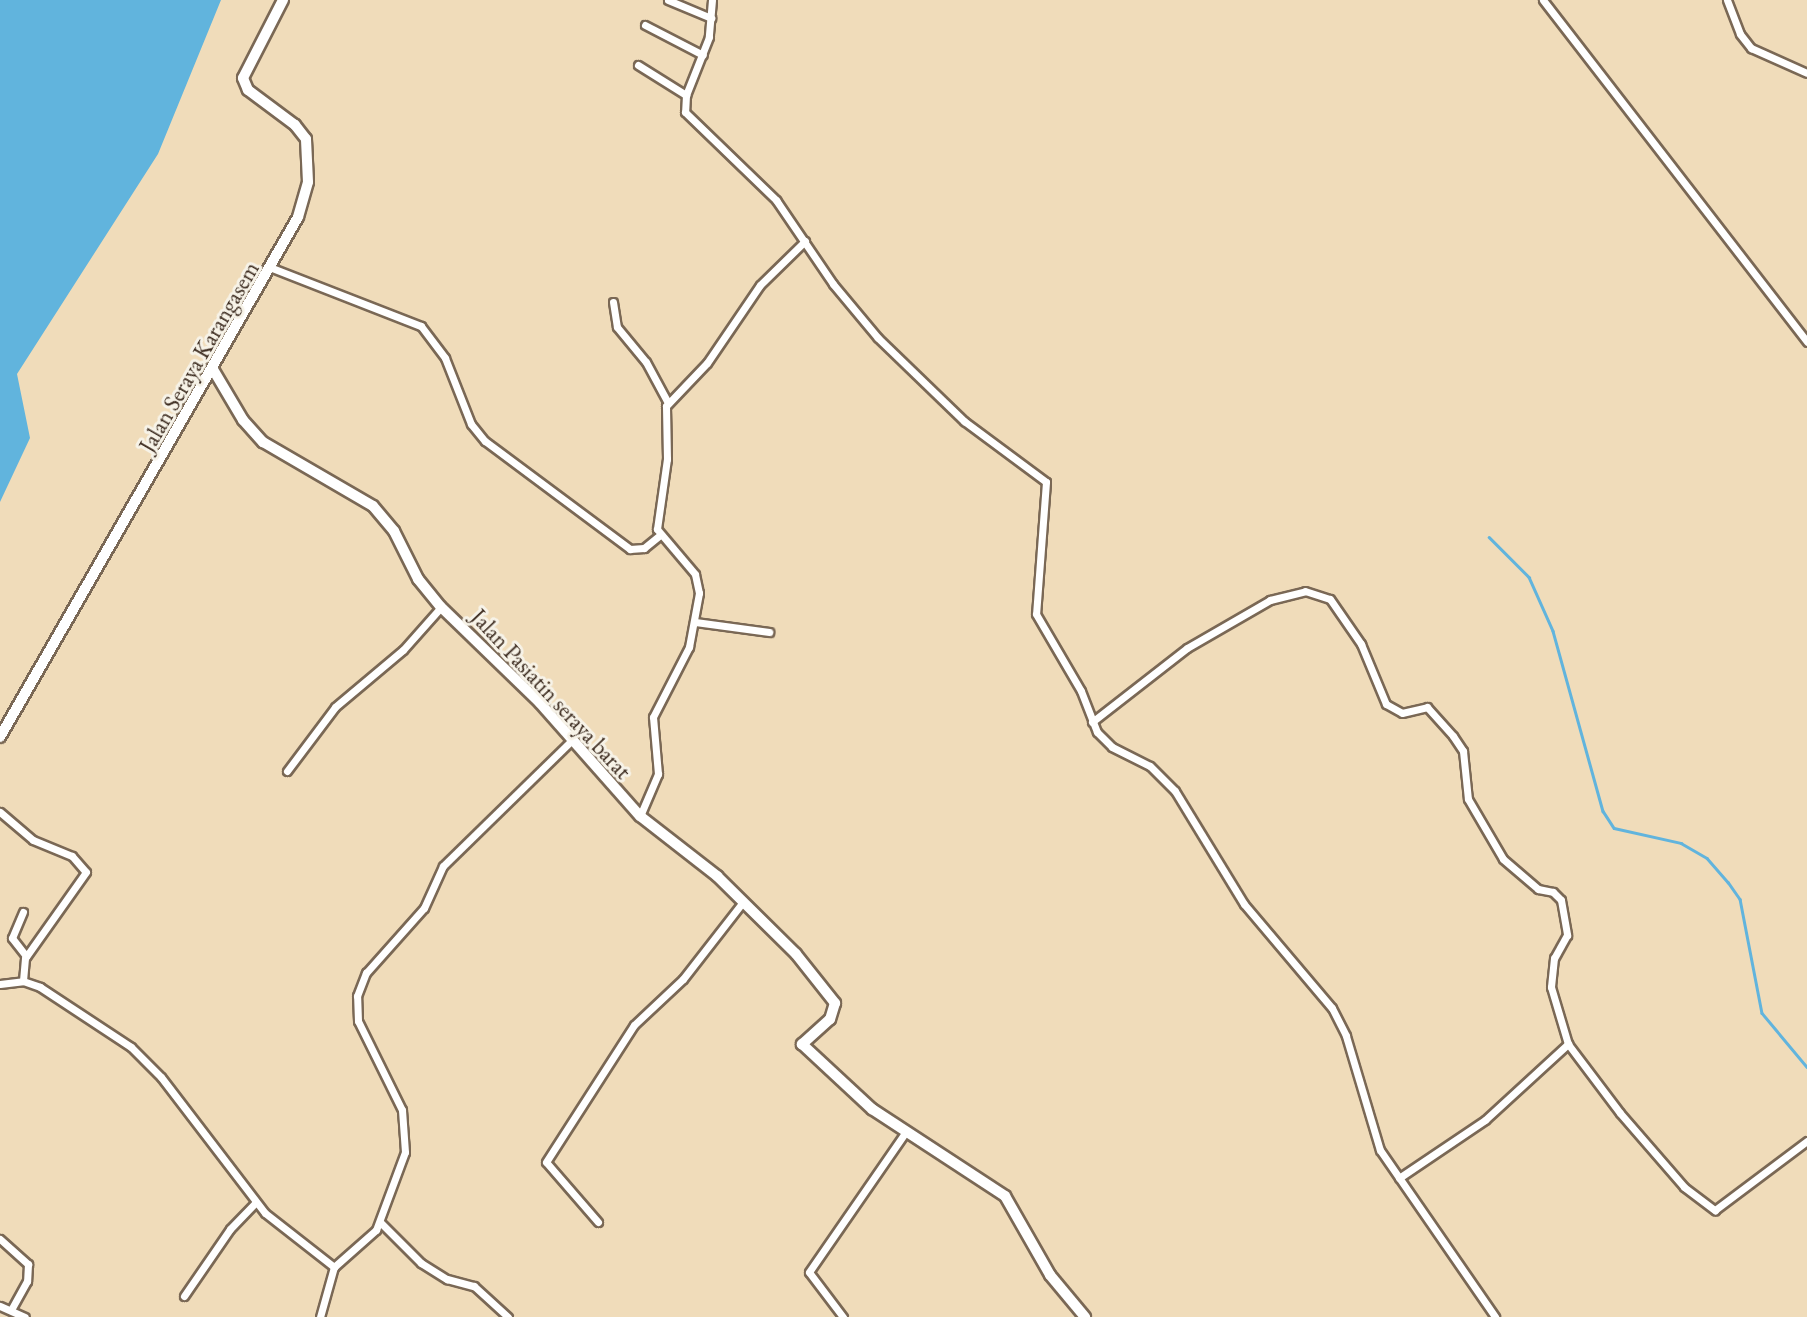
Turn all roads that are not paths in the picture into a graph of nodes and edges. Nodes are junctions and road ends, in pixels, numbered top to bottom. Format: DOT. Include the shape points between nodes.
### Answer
graph roads {
  1 [pos="283,0"];
  2 [pos="668,0"];
  3 [pos="712,0"];
  4 [pos="1544,0"];
  5 [pos="1727,0"];
  6 [pos="711,18"];
  7 [pos="645,25"];
  8 [pos="703,55"];
  9 [pos="638,65"];
  10 [pos="1807,73"];
  11 [pos="685,95"];
  12 [pos="806,241"];
  13 [pos="272,268"];
  14 [pos="613,302"];
  15 [pos="1807,342"];
  16 [pos="214,370"];
  17 [pos="667,401"];
  18 [pos="660,535"];
  19 [pos="441,607"];
  20 [pos="695,622"];
  21 [pos="769,632"];
  22 [pos="1092,722"];
  23 [pos="0,737"];
  24 [pos="572,740"];
  25 [pos="287,771"];
  26 [pos="0,812"];
  27 [pos="640,816"];
  28 [pos="743,902"];
  29 [pos="23,912"];
  30 [pos="26,956"];
  31 [pos="23,981"];
  32 [pos="0,984"];
  33 [pos="1568,1044"];
  34 [pos="905,1133"];
  35 [pos="1807,1141"];
  36 [pos="1399,1178"];
  37 [pos="256,1202"];
  38 [pos="380,1222"];
  39 [pos="598,1222"];
  40 [pos="0,1239"];
  41 [pos="334,1267"];
  42 [pos="184,1296"];
  43 [pos="0,1306"];
  44 [pos="11,1310"];
  45 [pos="25,1317"];
  46 [pos="320,1317"];
  47 [pos="508,1317"];
  48 [pos="843,1317"];
  49 [pos="1086,1317"];
  50 [pos="1495,1317"];
  1 -- 13 [label="street, Jalan Seraya Karangasem" via="243,78 248,90 301,131 308,146 305,200"];
  2 -- 6 [label="street"];
  3 -- 6 [label="street"];
  4 -- 15 [label="street"];
  5 -- 10 [label="street" via="1751,48"];
  6 -- 8 [label="street"];
  7 -- 8 [label="street"];
  8 -- 11 [label="street"];
  9 -- 11 [label="street"];
  11 -- 12 [label="street" via="686,114 756,178"];
  12 -- 17 [label="street" via="761,285 707,363"];
  12 -- 22 [label="street" via="833,284 878,338 964,421 1046,482 1036,614 1080,691"];
  13 -- 16 [label="street, Jalan Seraya Karangasem"];
  13 -- 18 [label="street" via="421,326 445,358 471,424 485,441 630,549 644,548"];
  14 -- 17 [label="street" via="617,327 646,362"];
  16 -- 19 [label="street, Jalan Pasiatin seraya barat" via="243,420 263,442 380,513 418,579"];
  16 -- 23 [label="street, Jalan Seraya Karangasem"];
  17 -- 18 [label="street"];
  18 -- 20 [label="street" via="698,582"];
  19 -- 24 [label="street, Jalan Pasiatin seraya barat" via="514,676"];
  19 -- 25 [label="street" via="403,650 320,722"];
  20 -- 21 [label="street"];
  20 -- 27 [label="street" via="689,647 653,717 659,774"];
  22 -- 33 [label="street" via="1188,648 1270,600 1306,591 1330,599 1361,644 1386,704 1402,713 1427,707 1463,751 1468,799 1503,859 1538,889 1562,900 1567,935 1554,958 1551,988"];
  22 -- 36 [label="street" via="1102,739 1150,766 1175,791 1244,904 1332,1008 1346,1036 1372,1133"];
  24 -- 27 [label="street, Jalan Pasiatin seraya barat"];
  24 -- 38 [label="street" via="443,866 429,902 363,980 357,996 358,1021 402,1110 406,1137 398,1180"];
  26 -- 30 [label="street" via="33,840 72,856 86,872"];
  27 -- 28 [label="street, Jalan Pasiatin seraya barat"];
  28 -- 34 [label="street, Jalan Pasiatin seraya barat" via="833,999 831,1019 802,1044 845,1088"];
  28 -- 39 [label="street" via="683,979 634,1025 546,1162"];
  29 -- 30 [label="street" via="12,938"];
  30 -- 31 [label="street"];
  31 -- 32 [label="street"];
  31 -- 37 [label="street" via="71,1003 144,1059"];
  33 -- 35 [label="street" via="1620,1113 1711,1211"];
  33 -- 36 [label="street" via="1485,1120"];
  34 -- 48 [label="street" via="810,1270 814,1283"];
  34 -- 49 [label="street" via="1005,1196 1050,1275"];
  36 -- 50 [label="street"];
  37 -- 41 [label="street" via="277,1225"];
  37 -- 42 [label="street" via="230,1229"];
  38 -- 41 [label="street" via="365,1245"];
  38 -- 47 [label="street" via="421,1263 447,1279 474,1286"];
  40 -- 44 [label="street" via="28,1264 27,1281"];
  41 -- 46 [label="street"];
  43 -- 44 [label="street"];
  44 -- 45 [label="street"];
}
